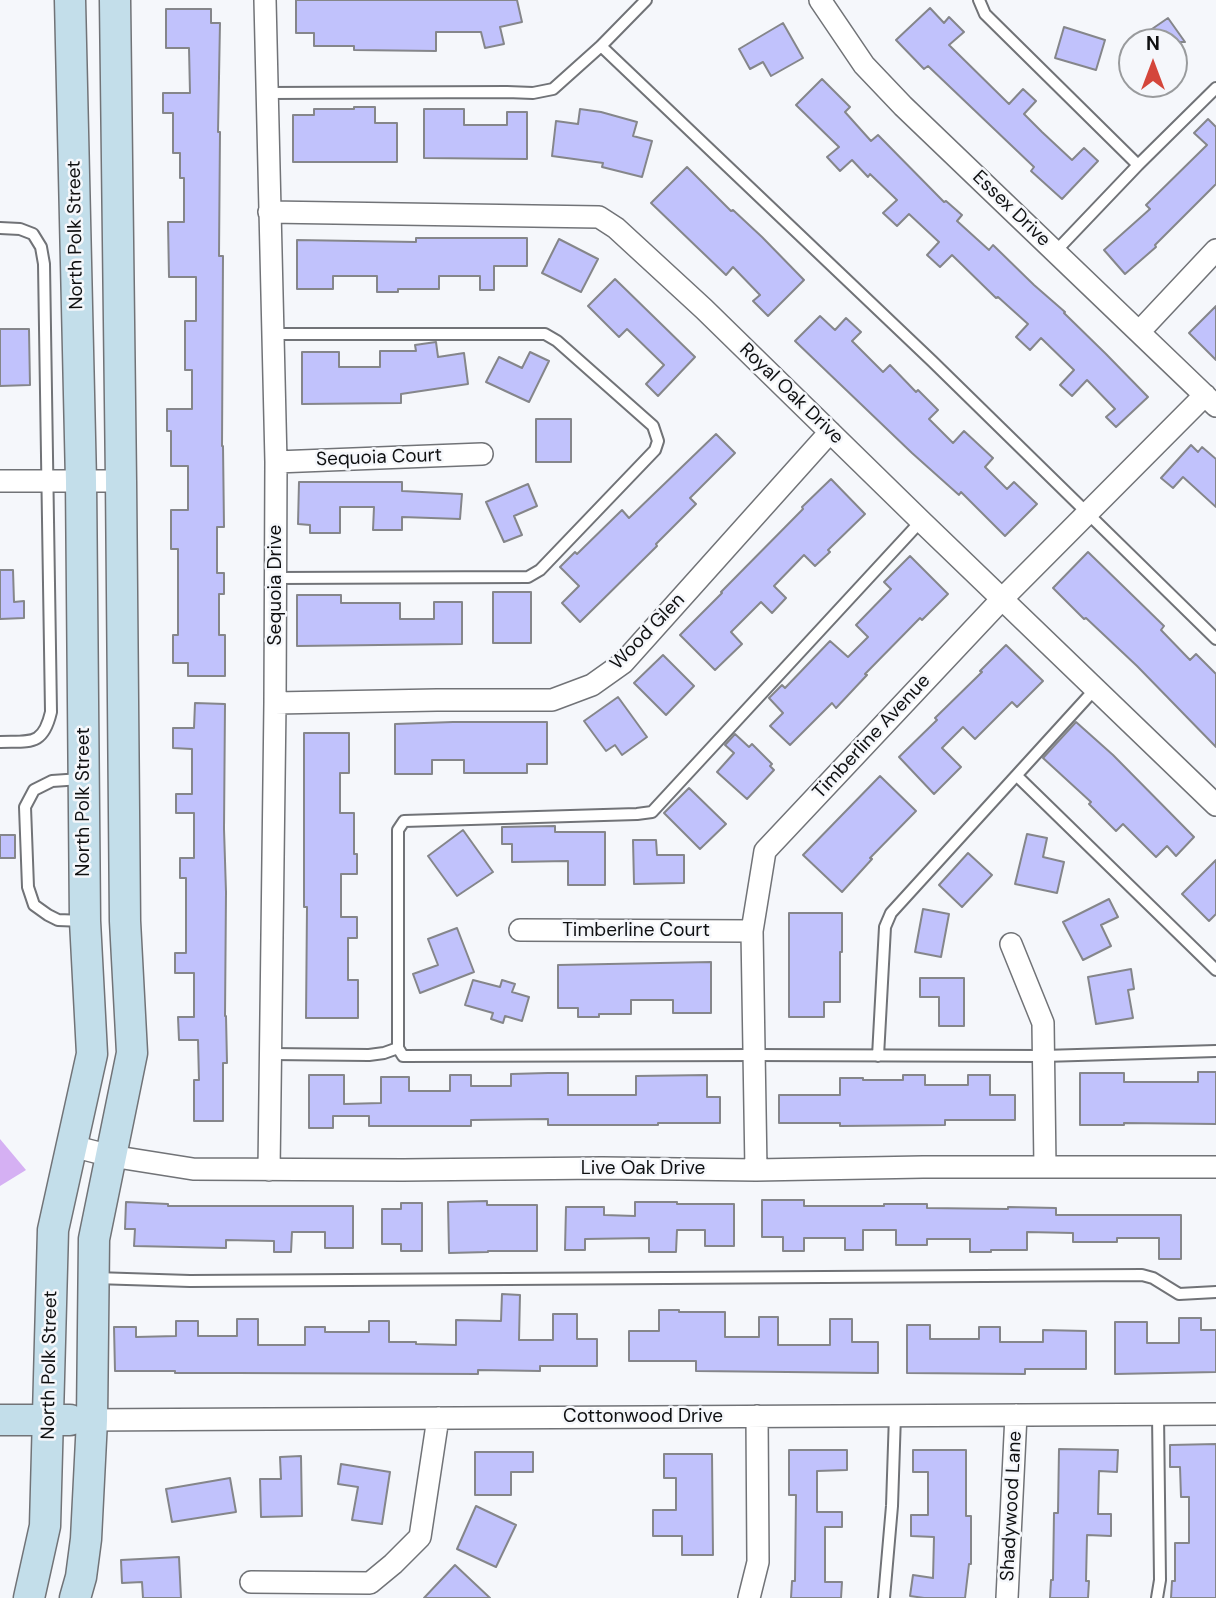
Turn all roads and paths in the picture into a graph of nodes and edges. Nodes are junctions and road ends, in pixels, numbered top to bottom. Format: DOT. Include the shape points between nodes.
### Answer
graph roads {
  1 [pos="70,0"];
  2 [pos="115,0"];
  3 [pos="265,0"];
  4 [pos="646,0"];
  5 [pos="820,0"];
  6 [pos="979,0"];
  7 [pos="601,46"];
  8 [pos="1216,88"];
  9 [pos="267,93"];
  10 [pos="1138,164"];
  11 [pos="269,212"];
  12 [pos="0,228"];
  13 [pos="1216,250"];
  14 [pos="1055,252"];
  15 [pos="1139,332"];
  16 [pos="273,334"];
  17 [pos="1210,400"];
  18 [pos="830,432"];
  19 [pos="482,454"];
  20 [pos="276,462"];
  21 [pos="0,481"];
  22 [pos="47,481"];
  23 [pos="81,481"];
  24 [pos="121,481"];
  25 [pos="1087,513"];
  26 [pos="921,521"];
  27 [pos="276,578"];
  28 [pos="1002,599"];
  29 [pos="1216,639"];
  30 [pos="1096,688"];
  31 [pos="275,703"];
  32 [pos="0,742"];
  33 [pos="1017,776"];
  34 [pos="84,779"];
  35 [pos="1216,805"];
  36 [pos="85,921"];
  37 [pos="125,921"];
  38 [pos="520,930"];
  39 [pos="752,931"];
  40 [pos="1011,944"];
  41 [pos="1216,970"];
  42 [pos="398,1048"];
  43 [pos="1216,1051"];
  44 [pos="271,1054"];
  45 [pos="754,1055"];
  46 [pos="878,1056"];
  47 [pos="1043,1056"];
  48 [pos="72,1146"];
  49 [pos="111,1156"];
  50 [pos="1045,1167"];
  51 [pos="1216,1167"];
  52 [pos="269,1170"];
  53 [pos="756,1170"];
  54 [pos="95,1278"];
  55 [pos="1216,1292"];
  56 [pos="1158,1414"];
  57 [pos="1216,1414"];
  58 [pos="895,1415"];
  59 [pos="1016,1415"];
  60 [pos="757,1416"];
  61 [pos="438,1418"];
  62 [pos="0,1420"];
  63 [pos="70,1420"];
  64 [pos="251,1583"];
  65 [pos="29,1598"];
  66 [pos="75,1598"];
  67 [pos="749,1598"];
  68 [pos="884,1598"];
  69 [pos="1007,1598"];
  70 [pos="1157,1598"];
  1 -- 23 [label="main road, North Polk Street"];
  2 -- 24 [label="main road, North Polk Street"];
  3 -- 9 [label="street, Sequoia Drive"];
  4 -- 7 [label="lane"];
  5 -- 14 [label="street, Essex Drive" via="864,65"];
  6 -- 10 [label="lane" via="985,14"];
  7 -- 9 [label="lane" via="552,89 533,93"];
  7 -- 25 [label="lane"];
  8 -- 10 [label="lane"];
  9 -- 11 [label="street, Sequoia Drive"];
  10 -- 14 [label="lane"];
  11 -- 16 [label="street, Sequoia Drive"];
  11 -- 18 [label="street, Royal Oak Drive" via="599,216 704,309"];
  12 -- 22 [label="lane" via="33,233 41,247"];
  13 -- 15 [label="street"];
  14 -- 15 [label="street, Essex Drive"];
  15 -- 17 [label="street, Essex Drive"];
  16 -- 20 [label="street, Sequoia Drive"];
  16 -- 27 [label="lane" via="545,334 653,426 658,441 655,450 550,561 528,576"];
  17 -- 25 [label="street, Timberline Avenue"];
  18 -- 26 [label="street, Royal Oak Drive"];
  18 -- 31 [label="street, Wood Glen" via="623,663 592,685 552,700"];
  19 -- 20 [label="street, Sequoia Court"];
  20 -- 27 [label="street, Sequoia Drive"];
  21 -- 22 [label="street"];
  22 -- 23 [label="street"];
  22 -- 32 [label="lane" via="51,712 41,736"];
  23 -- 24 [label="street"];
  23 -- 34 [label="main road, North Polk Street"];
  24 -- 37 [label="main road, North Polk Street"];
  25 -- 28 [label="street, Timberline Avenue"];
  25 -- 29 [label="lane"];
  26 -- 28 [label="street, Royal Oak Drive"];
  26 -- 42 [label="lane" via="652,811 404,821 398,830"];
  27 -- 31 [label="street, Sequoia Drive"];
  28 -- 30 [label="street, Royal Oak Drive"];
  28 -- 39 [label="street, Timberline Avenue" via="765,851"];
  30 -- 33 [label="lane"];
  30 -- 35 [label="street, Royal Oak Drive"];
  31 -- 44 [label="street, Sequoia Drive"];
  33 -- 41 [label="lane"];
  33 -- 46 [label="lane" via="891,913 885,927"];
  34 -- 36 [label="main road, North Polk Street"];
  34 -- 36 [label="lane" via="52,781 34,790 25,807 28,887 34,905 58,920"];
  36 -- 37 [label="main road"];
  36 -- 48 [label="main road, North Polk Street" via="92,1054"];
  37 -- 49 [label="main road, North Polk Street" via="132,1053"];
  38 -- 39 [label="street, Timberline Court"];
  39 -- 45 [label="street, Timberline Avenue"];
  40 -- 47 [label="street" via="1043,1023"];
  42 -- 44 [label="lane" via="369,1055"];
  42 -- 45 [label="lane" via="403,1056"];
  43 -- 47 [label="lane"];
  44 -- 52 [label="street, Sequoia Drive"];
  45 -- 46 [label="lane"];
  45 -- 53 [label="street, Timberline Avenue"];
  46 -- 47 [label="lane"];
  47 -- 50 [label="street"];
  48 -- 49 [label="street, Live Oak Drive"];
  48 -- 63 [label="main road, North Polk Street" via="53,1230"];
  49 -- 52 [label="street, Live Oak Drive" via="193,1169"];
  49 -- 54 [label="main road, North Polk Street" via="94,1240"];
  50 -- 51 [label="street, Live Oak Drive"];
  50 -- 53 [label="street, Live Oak Drive"];
  52 -- 53 [label="street, Live Oak Drive"];
  54 -- 55 [label="lane" via="1142,1275 1179,1294"];
  54 -- 63 [label="main road, North Polk Street"];
  56 -- 57 [label="street, Cottonwood Drive"];
  56 -- 59 [label="street, Cottonwood Drive"];
  56 -- 70 [label="lane"];
  58 -- 59 [label="street, Cottonwood Drive"];
  58 -- 60 [label="street, Cottonwood Drive"];
  58 -- 68 [label="lane"];
  59 -- 69 [label="street, Shadywood Lane"];
  60 -- 61 [label="street, Cottonwood Drive"];
  60 -- 67 [label="street" via="758,1562"];
  61 -- 63 [label="street, Cottonwood Drive"];
  61 -- 64 [label="street" via="420,1537 393,1564 370,1583"];
  62 -- 63 [label="main road"];
  63 -- 65 [label="main road, North Polk Street"];
  63 -- 66 [label="main road, North Polk Street" via="86,1539"];
}
